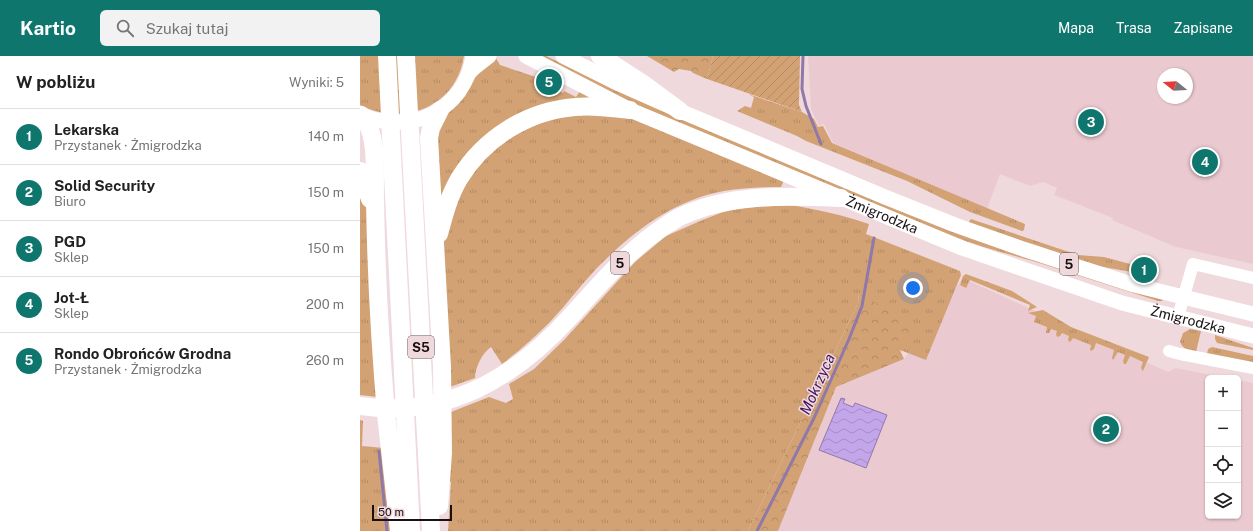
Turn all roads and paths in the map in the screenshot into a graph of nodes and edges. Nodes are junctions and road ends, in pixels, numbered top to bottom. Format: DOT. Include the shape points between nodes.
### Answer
graph roads {
  1 [pos="387,56"];
  2 [pos="406,56"];
  3 [pos="473,56"];
  4 [pos="488,56"];
  5 [pos="526,56"];
  6 [pos="563,56"];
  7 [pos="600,56"];
  8 [pos="468,76"];
  9 [pos="440,110"];
  10 [pos="630,110"];
  11 [pos="680,111"];
  12 [pos="360,114"];
  13 [pos="360,171"];
  14 [pos="842,198"];
  15 [pos="375,216"];
  16 [pos="436,252"];
  17 [pos="1253,278"];
  18 [pos="1184,298"];
  19 [pos="1253,314"];
  20 [pos="1178,318"];
  21 [pos="1253,336"];
  22 [pos="1169,351"];
  23 [pos="1253,368"];
  24 [pos="360,406"];
  25 [pos="400,531"];
  26 [pos="411,531"];
  27 [pos="431,531"];
  28 [pos="436,531"];
  1 -- 26 [label="highway, S5"];
  2 -- 27 [label="highway, S5"];
  3 -- 8 [label="main road"];
  4 -- 8 [label="main road" via="474,67"];
  5 -- 10 [label="main road, Żmigrodzka"];
  6 -- 11 [label="main road, Żmigrodzka"];
  7 -- 11 [label="highway, 5"];
  8 -- 9 [label="main road" via="455,96"];
  9 -- 12 [label="main road" via="427,117 405,123 382,122"];
  9 -- 16 [label="highway" via="429,138"];
  10 -- 14 [label="main road, Żmigrodzka"];
  10 -- 16 [label="highway" via="583,106 562,108 521,122 496,137 470,163 458,180 443,218"];
  11 -- 18 [label="main road, Żmigrodzka / 5" via="955,225 1080,268"];
  12 -- 15 [label="highway" via="366,119 373,141"];
  13 -- 15 [label="highway"];
  14 -- 20 [label="main road, Żmigrodzka / 5" via="962,248 1122,303"];
  14 -- 24 [label="highway, 5" via="751,198 710,205 683,215 649,236 606,275 568,318 512,370 480,388 422,406"];
  15 -- 25 [label="highway" via="386,413"];
  16 -- 28 [label="highway" via="443,428 442,480"];
  17 -- 18 [label="street" via="1193,264"];
  18 -- 19 [label="main road, Żmigrodzka / 5"];
  18 -- 20 [label="street"];
  20 -- 21 [label="main road, Żmigrodzka / 5"];
  22 -- 23 [label="street"];
}
